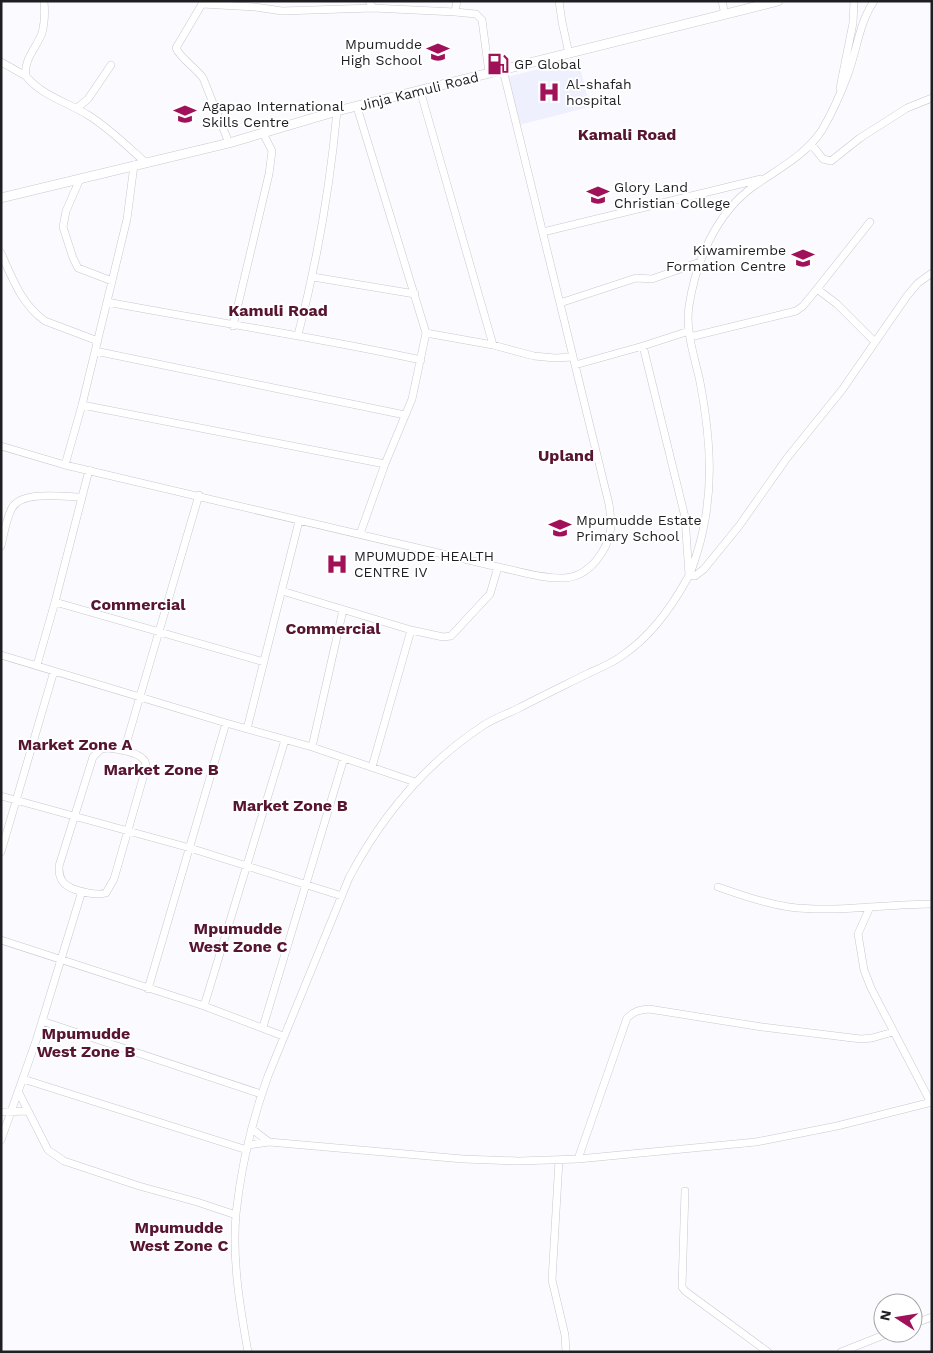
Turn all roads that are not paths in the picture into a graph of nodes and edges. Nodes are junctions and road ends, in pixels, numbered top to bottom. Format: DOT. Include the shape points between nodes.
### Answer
graph roads {
  1 [pos="44,1"];
  2 [pos="457,1"];
  3 [pos="560,1"];
  4 [pos="722,1"];
  5 [pos="778,1"];
  6 [pos="854,1"];
  7 [pos="874,1"];
  8 [pos="205,2"];
  9 [pos="371,5"];
  10 [pos="455,12"];
  11 [pos="725,15"];
  12 [pos="569,54"];
  13 [pos="1,62"];
  14 [pos="111,65"];
  15 [pos="503,70"];
  16 [pos="489,73"];
  17 [pos="26,76"];
  18 [pos="420,90"];
  19 [pos="838,95"];
  20 [pos="932,98"];
  21 [pos="357,107"];
  22 [pos="77,108"];
  23 [pos="337,111"];
  24 [pos="263,134"];
  25 [pos="229,142"];
  26 [pos="811,144"];
  27 [pos="145,162"];
  28 [pos="134,166"];
  29 [pos="80,179"];
  30 [pos="765,179"];
  31 [pos="1,198"];
  32 [pos="870,222"];
  33 [pos="543,232"];
  34 [pos="1,253"];
  35 [pos="700,262"];
  36 [pos="932,273"];
  37 [pos="313,277"];
  38 [pos="112,281"];
  39 [pos="817,290"];
  40 [pos="415,294"];
  41 [pos="107,302"];
  42 [pos="560,303"];
  43 [pos="233,326"];
  44 [pos="426,332"];
  45 [pos="690,334"];
  46 [pos="298,335"];
  47 [pos="98,341"];
  48 [pos="875,342"];
  49 [pos="493,345"];
  50 [pos="644,346"];
  51 [pos="96,352"];
  52 [pos="421,360"];
  53 [pos="574,361"];
  54 [pos="82,406"];
  55 [pos="405,415"];
  56 [pos="1,446"];
  57 [pos="385,464"];
  58 [pos="65,465"];
  59 [pos="89,470"];
  60 [pos="198,495"];
  61 [pos="82,498"];
  62 [pos="299,520"];
  63 [pos="360,534"];
  64 [pos="1,546"];
  65 [pos="498,567"];
  66 [pos="689,575"];
  67 [pos="282,591"];
  68 [pos="55,602"];
  69 [pos="343,610"];
  70 [pos="411,630"];
  71 [pos="159,632"];
  72 [pos="1,655"];
  73 [pos="264,662"];
  74 [pos="37,665"];
  75 [pos="54,671"];
  76 [pos="141,698"];
  77 [pos="226,723"];
  78 [pos="247,729"];
  79 [pos="285,740"];
  80 [pos="312,747"];
  81 [pos="124,751"];
  82 [pos="344,758"];
  83 [pos="372,767"];
  84 [pos="415,782"];
  85 [pos="1,796"];
  86 [pos="16,800"];
  87 [pos="74,816"];
  88 [pos="128,830"];
  89 [pos="190,848"];
  90 [pos="1,852"];
  91 [pos="245,866"];
  92 [pos="306,885"];
  93 [pos="718,887"];
  94 [pos="82,892"];
  95 [pos="342,896"];
  96 [pos="932,904"];
  97 [pos="870,907"];
  98 [pos="1,940"];
  99 [pos="60,959"];
  100 [pos="148,989"];
  101 [pos="204,1006"];
  102 [pos="42,1021"];
  103 [pos="263,1027"];
  104 [pos="893,1032"];
  105 [pos="283,1036"];
  106 [pos="23,1079"];
  107 [pos="19,1093"];
  108 [pos="261,1094"];
  109 [pos="932,1103"];
  110 [pos="27,1110"];
  111 [pos="11,1111"];
  112 [pos="1,1112"];
  113 [pos="252,1129"];
  114 [pos="1,1140"];
  115 [pos="269,1142"];
  116 [pos="247,1148"];
  117 [pos="559,1160"];
  118 [pos="578,1160"];
  119 [pos="685,1191"];
  120 [pos="236,1215"];
  121 [pos="873,1339"];
  122 [pos="248,1352"];
  123 [pos="566,1352"];
  124 [pos="768,1352"];
  125 [pos="841,1352"];
  1 -- 17 [label="street" via="42,34 26,66"];
  2 -- 10 [label="street"];
  3 -- 12 [label="street"];
  4 -- 11 [label="street"];
  5 -- 11 [label="main road, Jinja Kamuli Road"];
  6 -- 19 [label="street" via="853,23"];
  7 -- 19 [label="street" via="867,11 848,74"];
  8 -- 9 [label="street" via="282,11"];
  8 -- 25 [label="street" via="176,48 197,69"];
  9 -- 10 [label="street"];
  10 -- 16 [label="street" via="476,14 482,20"];
  11 -- 12 [label="main road, Jinja Kamuli Road"];
  12 -- 15 [label="main road, Jinja Kamuli Road"];
  13 -- 17 [label="street"];
  14 -- 22 [label="street" via="88,99"];
  15 -- 16 [label="main road, Jinja Kamuli Road"];
  15 -- 33 [label="street"];
  16 -- 18 [label="main road, Jinja Kamuli Road"];
  17 -- 22 [label="street" via="42,92"];
  18 -- 21 [label="main road, Jinja Kamuli Road"];
  18 -- 49 [label="street"];
  19 -- 26 [label="street" via="827,121"];
  20 -- 26 [label="street" via="898,113 831,161 823,159"];
  21 -- 23 [label="main road, Jinja Kamuli Road"];
  21 -- 40 [label="street"];
  22 -- 27 [label="street"];
  23 -- 24 [label="main road, Jinja Kamuli Road"];
  23 -- 37 [label="street"];
  24 -- 25 [label="main road, Jinja Kamuli Road"];
  24 -- 43 [label="street" via="272,151 269,174"];
  25 -- 27 [label="main road, Jinja Kamuli Road"];
  26 -- 30 [label="street"];
  27 -- 28 [label="main road, Jinja Kamuli Road"];
  28 -- 29 [label="main road, Jinja Kamuli Road"];
  28 -- 38 [label="street" via="127,219"];
  29 -- 31 [label="main road, Jinja Kamuli Road"];
  29 -- 38 [label="street" via="63,219 63,227 78,268"];
  30 -- 33 [label="street"];
  30 -- 35 [label="street" via="738,199 717,226"];
  32 -- 39 [label="street"];
  33 -- 42 [label="street"];
  34 -- 47 [label="street" via="17,287 38,316"];
  35 -- 42 [label="street" via="652,279 636,278"];
  35 -- 45 [label="street" via="688,308"];
  36 -- 48 [label="street" via="906,296"];
  37 -- 40 [label="street"];
  37 -- 46 [label="street"];
  38 -- 41 [label="street"];
  39 -- 45 [label="street" via="796,311"];
  39 -- 48 [label="street" via="837,304"];
  40 -- 44 [label="street"];
  41 -- 43 [label="street"];
  41 -- 47 [label="street"];
  42 -- 53 [label="street"];
  43 -- 46 [label="street"];
  44 -- 49 [label="street"];
  44 -- 52 [label="street"];
  45 -- 50 [label="street"];
  45 -- 66 [label="street" via="705,410 711,467 706,518"];
  46 -- 52 [label="street"];
  47 -- 51 [label="street"];
  48 -- 66 [label="street" via="739,526 699,573"];
  49 -- 53 [label="street" via="544,358"];
  50 -- 53 [label="street"];
  50 -- 66 [label="street" via="685,517"];
  51 -- 54 [label="street"];
  51 -- 55 [label="street"];
  52 -- 55 [label="street"];
  53 -- 65 [label="street" via="609,504 611,526 607,545 583,572 566,578"];
  54 -- 57 [label="street"];
  54 -- 58 [label="street"];
  55 -- 57 [label="street"];
  56 -- 58 [label="street"];
  57 -- 63 [label="street"];
  58 -- 59 [label="street"];
  59 -- 60 [label="street"];
  59 -- 61 [label="street"];
  60 -- 62 [label="street"];
  60 -- 71 [label="street"];
  61 -- 64 [label="street" via="31,497 15,503"];
  61 -- 68 [label="street"];
  62 -- 63 [label="street"];
  62 -- 67 [label="street"];
  63 -- 65 [label="street"];
  65 -- 70 [label="street" via="490,594 451,636"];
  66 -- 84 [label="street" via="664,616 622,657 486,724 451,749"];
  67 -- 69 [label="street"];
  67 -- 73 [label="street"];
  68 -- 71 [label="street"];
  68 -- 74 [label="street"];
  69 -- 70 [label="street"];
  69 -- 80 [label="street"];
  70 -- 83 [label="street"];
  71 -- 73 [label="street"];
  71 -- 76 [label="street"];
  72 -- 74 [label="street"];
  73 -- 78 [label="street"];
  74 -- 75 [label="street"];
  75 -- 76 [label="street"];
  75 -- 86 [label="street"];
  76 -- 77 [label="street"];
  76 -- 81 [label="street"];
  77 -- 78 [label="street"];
  77 -- 89 [label="street"];
  78 -- 79 [label="street"];
  79 -- 80 [label="street"];
  79 -- 91 [label="street"];
  80 -- 82 [label="street"];
  81 -- 87 [label="street" via="107,748 96,752"];
  81 -- 88 [label="street" via="143,758 146,763"];
  82 -- 83 [label="street"];
  82 -- 92 [label="street"];
  83 -- 84 [label="street"];
  84 -- 95 [label="street" via="376,832"];
  85 -- 86 [label="street"];
  86 -- 87 [label="street"];
  86 -- 90 [label="street"];
  87 -- 88 [label="street"];
  87 -- 94 [label="street" via="58,866 62,881"];
  88 -- 89 [label="street"];
  88 -- 94 [label="street" via="110,888 99,895"];
  89 -- 91 [label="street"];
  89 -- 100 [label="street"];
  91 -- 92 [label="street"];
  91 -- 101 [label="street"];
  92 -- 95 [label="street"];
  92 -- 103 [label="street"];
  93 -- 97 [label="street" via="761,902 789,907"];
  94 -- 99 [label="street"];
  95 -- 105 [label="street"];
  96 -- 97 [label="street"];
  97 -- 104 [label="street" via="858,941 864,970"];
  98 -- 99 [label="street"];
  99 -- 100 [label="street"];
  99 -- 102 [label="street"];
  100 -- 101 [label="street"];
  101 -- 103 [label="street"];
  102 -- 106 [label="street"];
  102 -- 108 [label="street"];
  103 -- 105 [label="street"];
  104 -- 109 [label="street"];
  104 -- 118 [label="street" via="861,1039 649,1009 632,1012 627,1018"];
  105 -- 108 [label="street"];
  106 -- 107 [label="street"];
  106 -- 116 [label="street"];
  107 -- 110 [label="street"];
  107 -- 111 [label="street"];
  108 -- 113 [label="street"];
  109 -- 118 [label="street" via="756,1142"];
  110 -- 111 [label="street"];
  110 -- 120 [label="street" via="48,1150 64,1161"];
  111 -- 112 [label="street"];
  111 -- 114 [label="street"];
  113 -- 115 [label="street"];
  113 -- 116 [label="street"];
  115 -- 116 [label="street"];
  115 -- 117 [label="street" via="463,1159"];
  116 -- 120 [label="street"];
  117 -- 118 [label="street"];
  117 -- 123 [label="street" via="552,1280"];
  119 -- 124 [label="street" via="682,1287"];
  120 -- 122 [label="street" via="239,1303"];
  121 -- 125 [label="street"];
}
